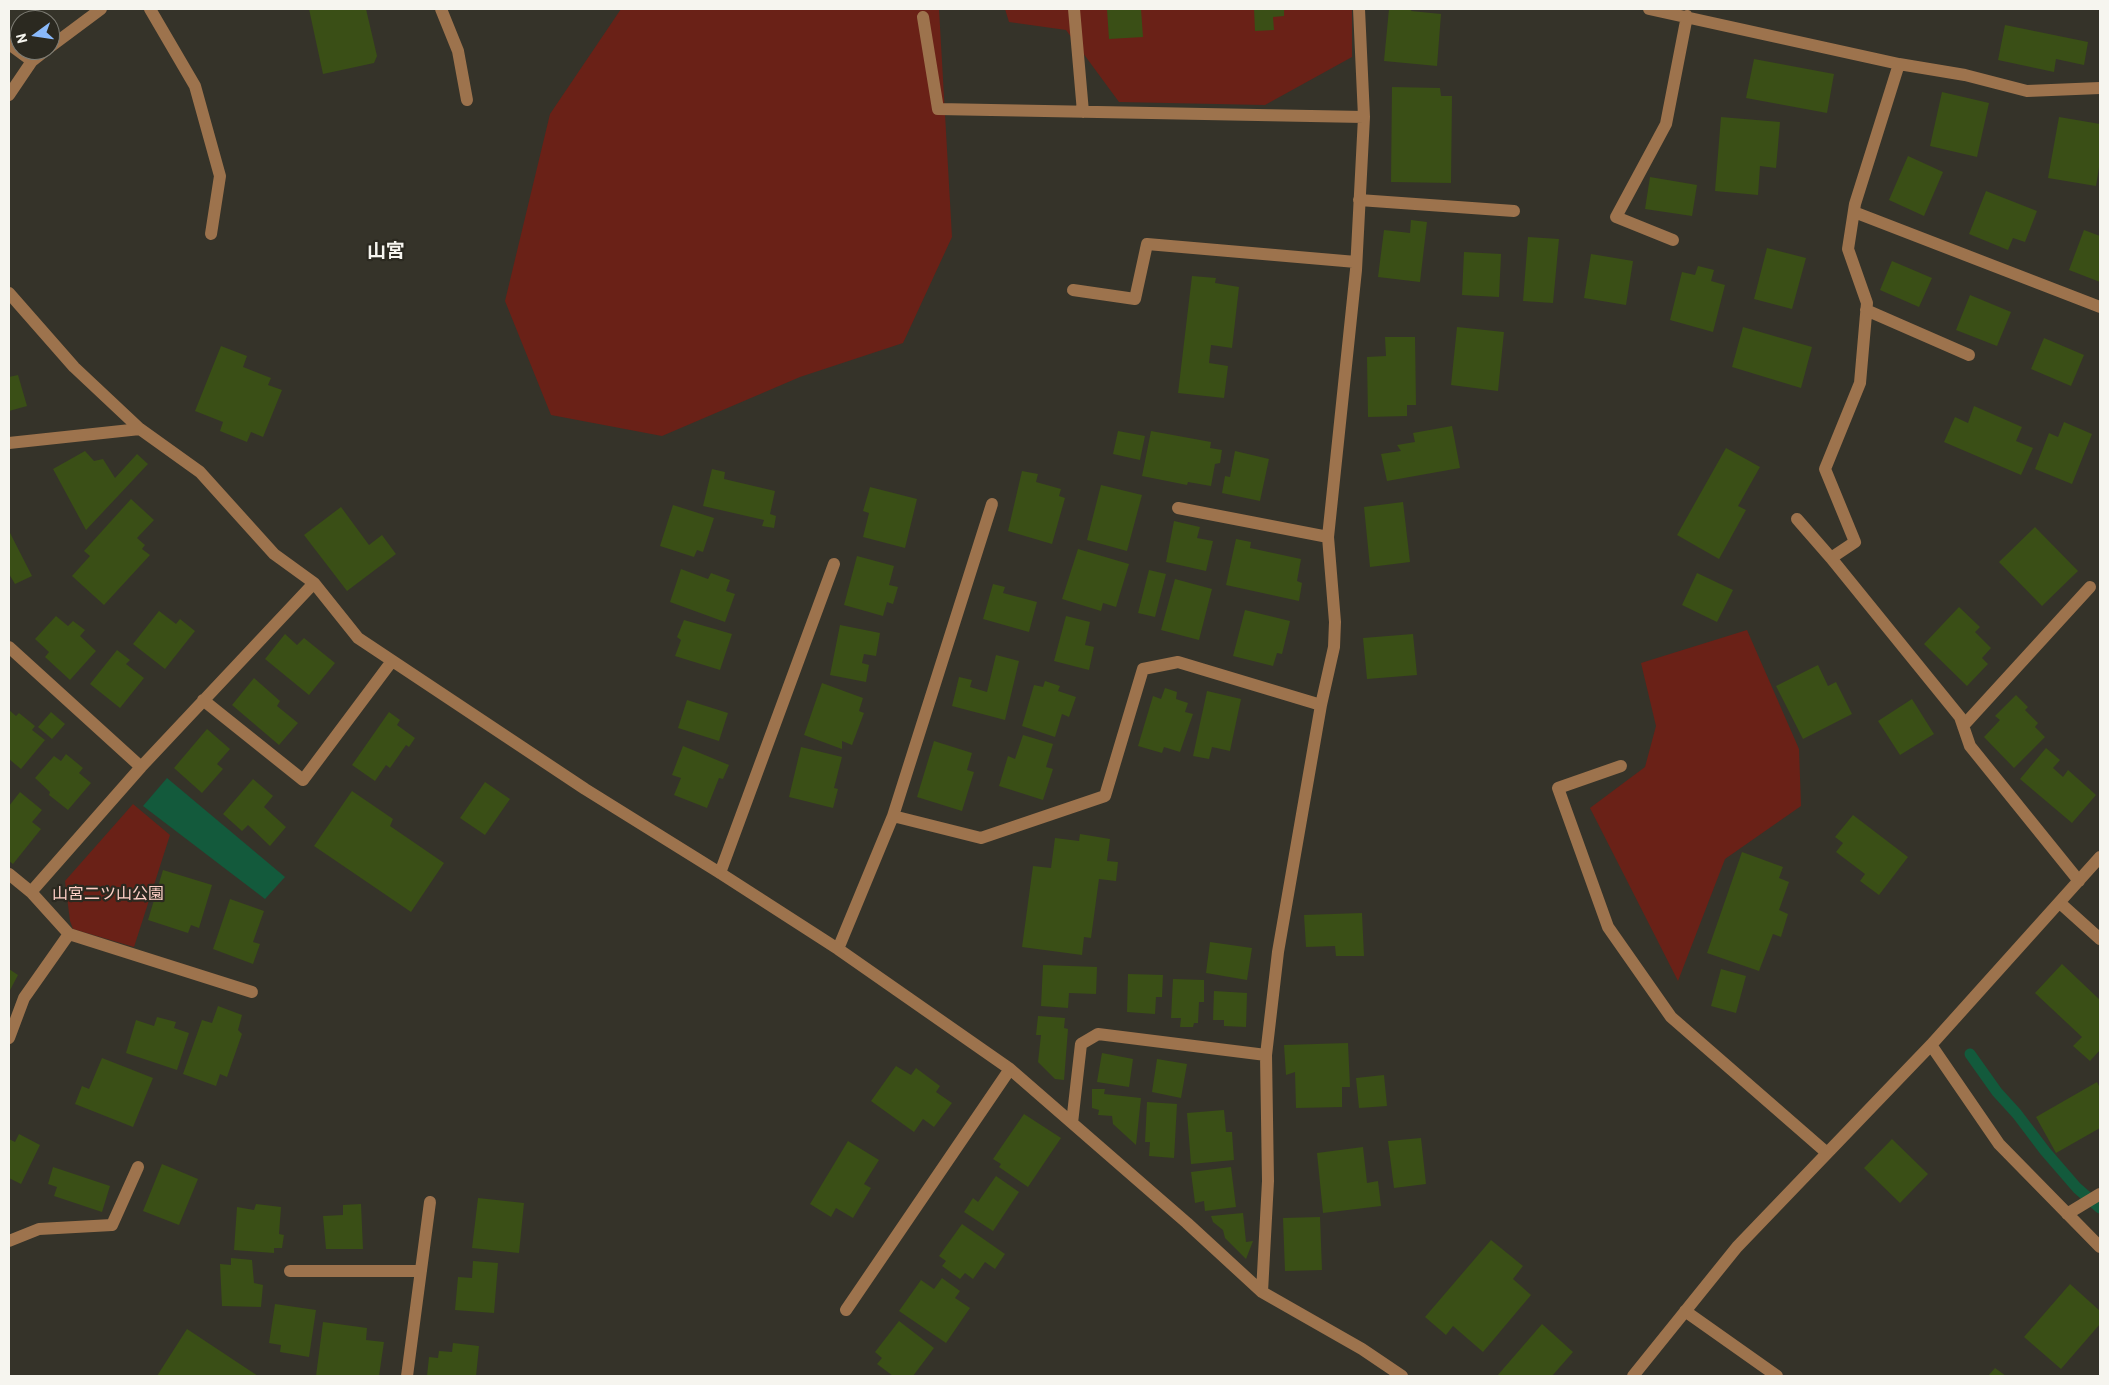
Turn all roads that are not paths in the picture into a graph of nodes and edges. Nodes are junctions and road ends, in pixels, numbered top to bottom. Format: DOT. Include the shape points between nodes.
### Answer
graph roads {
  1 [pos="101,9"];
  2 [pos="150,9"];
  3 [pos="441,9"];
  4 [pos="1074,9"];
  5 [pos="1359,9"];
  6 [pos="1649,9"];
  7 [pos="1687,16"];
  8 [pos="923,17"];
  9 [pos="60,40"];
  10 [pos="9,44"];
  11 [pos="32,61"];
  12 [pos="1899,64"];
  13 [pos="2100,88"];
  14 [pos="9,95"];
  15 [pos="467,100"];
  16 [pos="1083,112"];
  17 [pos="1364,118"];
  18 [pos="1359,200"];
  19 [pos="1514,210"];
  20 [pos="1854,212"];
  21 [pos="211,234"];
  22 [pos="1673,240"];
  23 [pos="1356,262"];
  24 [pos="1074,290"];
  25 [pos="9,293"];
  26 [pos="2100,307"];
  27 [pos="1866,310"];
  28 [pos="1969,355"];
  29 [pos="140,429"];
  30 [pos="9,443"];
  31 [pos="992,504"];
  32 [pos="1178,508"];
  33 [pos="1797,519"];
  34 [pos="1328,537"];
  35 [pos="1830,558"];
  36 [pos="834,564"];
  37 [pos="314,583"];
  38 [pos="2090,587"];
  39 [pos="9,647"];
  40 [pos="392,662"];
  41 [pos="203,700"];
  42 [pos="1321,705"];
  43 [pos="1963,726"];
  44 [pos="142,766"];
  45 [pos="1621,766"];
  46 [pos="893,816"];
  47 [pos="2100,857"];
  48 [pos="720,872"];
  49 [pos="9,874"];
  50 [pos="2079,881"];
  51 [pos="31,892"];
  52 [pos="2060,903"];
  53 [pos="69,934"];
  54 [pos="2100,939"];
  55 [pos="838,949"];
  56 [pos="252,992"];
  57 [pos="9,1038"];
  58 [pos="1931,1046"];
  59 [pos="1266,1055"];
  60 [pos="1010,1069"];
  61 [pos="1072,1123"];
  62 [pos="1827,1153"];
  63 [pos="138,1167"];
  64 [pos="2100,1194"];
  65 [pos="430,1202"];
  66 [pos="2069,1214"];
  67 [pos="9,1242"];
  68 [pos="2100,1247"];
  69 [pos="290,1271"];
  70 [pos="421,1271"];
  71 [pos="1262,1292"];
  72 [pos="846,1310"];
  73 [pos="1685,1311"];
  74 [pos="407,1376"];
  75 [pos="1402,1376"];
  76 [pos="1633,1376"];
  77 [pos="1777,1376"];
  1 -- 9 [label="street"];
  2 -- 21 [label="street" via="195,86 220,176"];
  3 -- 15 [label="street" via="458,51"];
  4 -- 16 [label="street"];
  5 -- 17 [label="street"];
  6 -- 7 [label="street"];
  7 -- 12 [label="street"];
  7 -- 22 [label="street" via="1666,124 1616,217"];
  8 -- 16 [label="street" via="938,109"];
  10 -- 11 [label="street"];
  11 -- 14 [label="street"];
  12 -- 13 [label="street" via="1965,75 2027,92"];
  12 -- 20 [label="street"];
  16 -- 17 [label="street"];
  17 -- 18 [label="street"];
  18 -- 19 [label="street"];
  18 -- 23 [label="street"];
  20 -- 26 [label="street"];
  20 -- 27 [label="street" via="1848,249 1867,303"];
  23 -- 24 [label="street" via="1148,244 1136,299"];
  23 -- 34 [label="street"];
  25 -- 29 [label="street" via="74,367"];
  27 -- 28 [label="street"];
  27 -- 35 [label="street" via="1860,383 1825,469 1855,542"];
  29 -- 30 [label="street"];
  29 -- 37 [label="street" via="200,472 274,554"];
  31 -- 46 [label="street"];
  32 -- 34 [label="street"];
  33 -- 35 [label="street"];
  34 -- 42 [label="street" via="1336,622 1334,648"];
  35 -- 43 [label="street" via="1960,717"];
  36 -- 48 [label="street"];
  37 -- 40 [label="street" via="358,638"];
  37 -- 41 [label="street"];
  38 -- 43 [label="street"];
  39 -- 44 [label="street"];
  40 -- 41 [label="street" via="303,780"];
  40 -- 48 [label="street" via="585,790"];
  41 -- 44 [label="street"];
  42 -- 46 [label="street" via="1178,662 1143,669 1105,796 981,838"];
  42 -- 59 [label="street" via="1278,952"];
  43 -- 50 [label="street" via="1970,746"];
  44 -- 51 [label="street"];
  45 -- 62 [label="street" via="1558,788 1608,927 1671,1017"];
  46 -- 55 [label="street"];
  47 -- 50 [label="street"];
  48 -- 55 [label="street"];
  49 -- 51 [label="street"];
  50 -- 52 [label="street"];
  51 -- 53 [label="street"];
  52 -- 54 [label="street"];
  52 -- 58 [label="street"];
  53 -- 56 [label="street"];
  53 -- 57 [label="street" via="24,998"];
  55 -- 60 [label="street"];
  58 -- 62 [label="street"];
  58 -- 66 [label="street" via="1999,1144"];
  59 -- 61 [label="street" via="1098,1034 1081,1044"];
  59 -- 71 [label="street" via="1268,1181"];
  60 -- 61 [label="street"];
  60 -- 72 [label="street"];
  61 -- 71 [label="street"];
  62 -- 73 [label="street" via="1737,1247"];
  63 -- 67 [label="street" via="112,1224 39,1229"];
  64 -- 66 [label="street"];
  65 -- 70 [label="street"];
  66 -- 68 [label="street"];
  69 -- 70 [label="street"];
  70 -- 74 [label="street"];
  71 -- 75 [label="street" via="1362,1349"];
  73 -- 76 [label="street"];
  73 -- 77 [label="street"];
}
